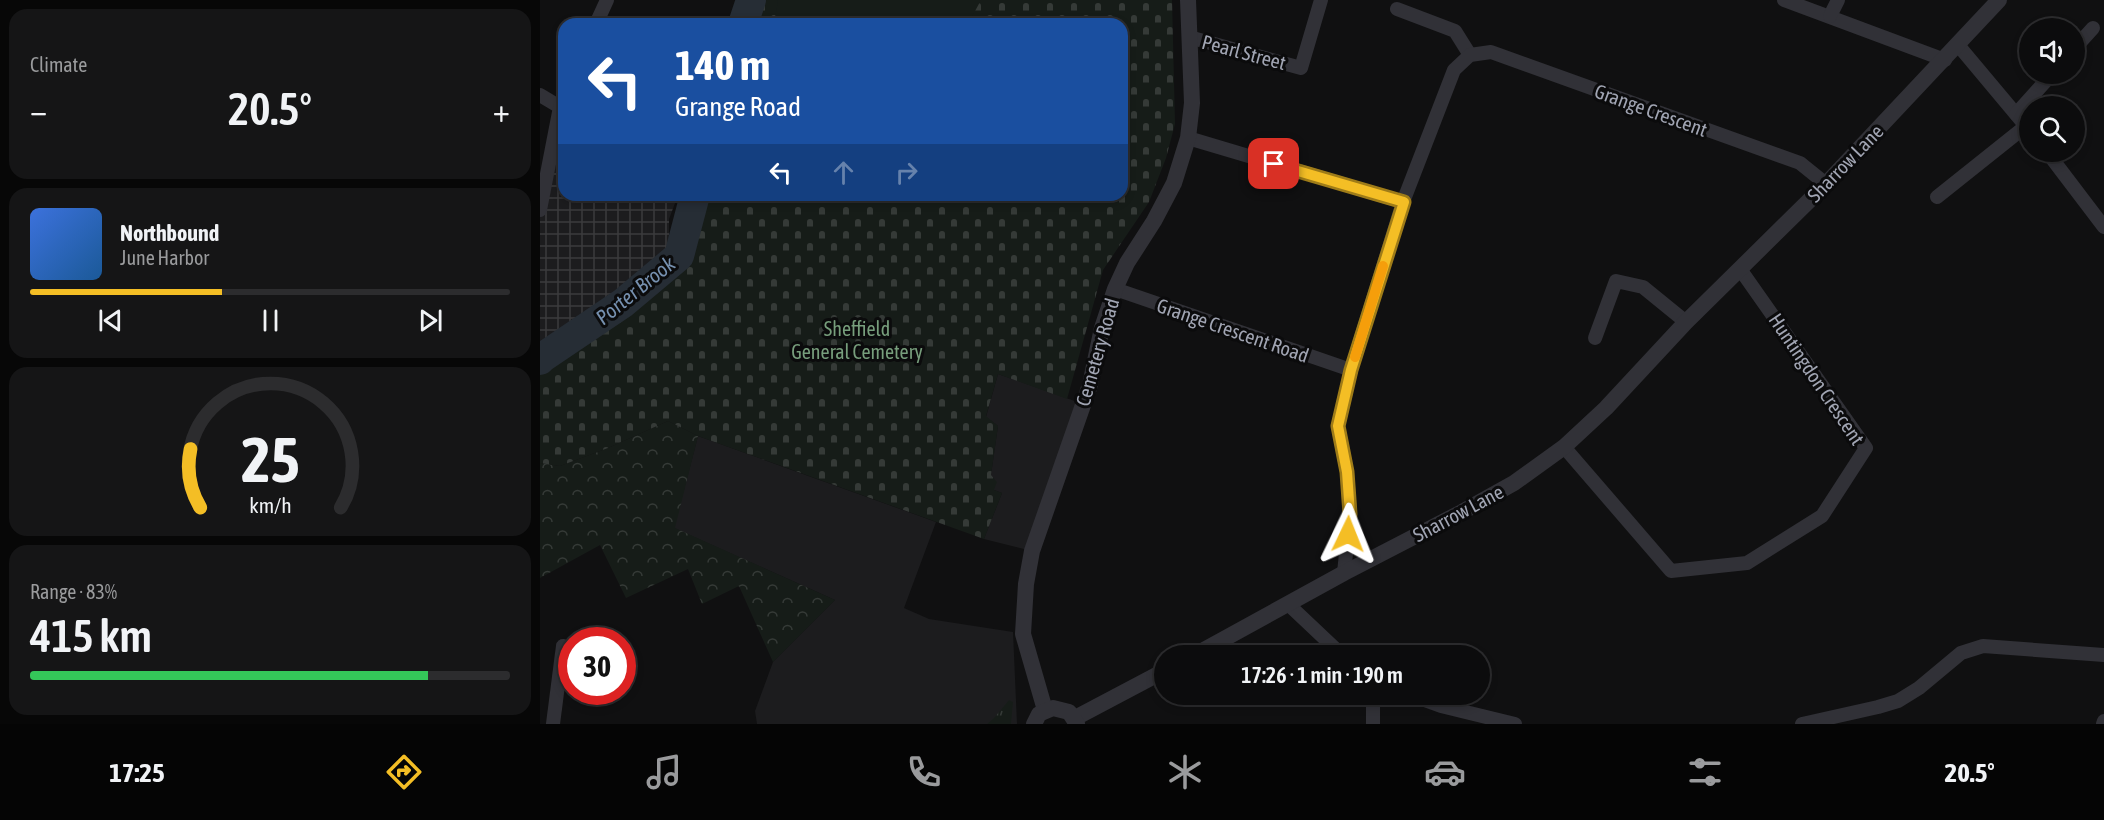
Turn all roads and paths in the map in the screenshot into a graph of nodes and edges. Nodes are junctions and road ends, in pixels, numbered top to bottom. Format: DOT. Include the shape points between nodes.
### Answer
graph roads {
  1 [pos="607,0"];
  2 [pos="1188,0"];
  3 [pos="1322,0"];
  4 [pos="1784,0"];
  5 [pos="1838,0"];
  6 [pos="1999,0"];
  7 [pos="1397,9"];
  8 [pos="1830,16"];
  9 [pos="599,18"];
  10 [pos="2093,28"];
  11 [pos="1189,37"];
  12 [pos="2085,37"];
  13 [pos="1958,45"];
  14 [pos="1470,55"];
  15 [pos="1945,60"];
  16 [pos="2043,84"];
  17 [pos="540,95"];
  18 [pos="558,102"];
  19 [pos="2016,114"];
  20 [pos="2019,118"];
  21 [pos="558,122"];
  22 [pos="2019,135"];
  23 [pos="1188,138"];
  24 [pos="2055,162"];
  25 [pos="1826,184"];
  26 [pos="1937,197"];
  27 [pos="1404,202"];
  28 [pos="540,210"];
  29 [pos="2104,227"];
  30 [pos="1740,269"];
  31 [pos="1115,289"];
  32 [pos="1686,321"];
  33 [pos="1595,339"];
  34 [pos="1351,370"];
  35 [pos="1564,447"];
  36 [pos="1344,573"];
  37 [pos="1289,605"];
  38 [pos="1214,645"];
  39 [pos="1331,645"];
  40 [pos="2104,655"];
  41 [pos="1154,677"];
  42 [pos="558,684"];
  43 [pos="1373,705"];
  44 [pos="1438,705"];
  45 [pos="1045,710"];
  46 [pos="1076,721"];
  47 [pos="553,724"];
  48 [pos="1034,724"];
  49 [pos="1373,724"];
  50 [pos="1515,724"];
  51 [pos="1802,724"];
  1 -- 9 [label="street"];
  2 -- 11 [label="street, Cemetery Road"];
  3 -- 11 [label="street, Pearl Street" via="1301,68"];
  4 -- 8 [label="street"];
  5 -- 8 [label="street"];
  6 -- 13 [label="street, Sharrow Lane"];
  7 -- 14 [label="street" via="1455,31"];
  8 -- 15 [label="street"];
  10 -- 12 [label="street"];
  11 -- 23 [label="street, Cemetery Road" via="1192,103"];
  13 -- 15 [label="street, Sharrow Lane"];
  13 -- 19 [label="street"];
  14 -- 25 [label="street, Grange Crescent" via="1491,52 1800,163"];
  14 -- 27 [label="street" via="1454,70"];
  15 -- 25 [label="street, Sharrow Lane"];
  16 -- 19 [label="street"];
  17 -- 18 [label="street"];
  19 -- 20 [label="street"];
  21 -- 28 [label="street"];
  22 -- 26 [label="street"];
  23 -- 27 [label="street"];
  23 -- 31 [label="street, Cemetery Road" via="1173,183"];
  24 -- 29 [label="street"];
  25 -- 30 [label="street, Sharrow Lane"];
  27 -- 34 [label="street"];
  30 -- 32 [label="street, Sharrow Lane"];
  30 -- 35 [label="street, Huntingdon Crescent" via="1866,447 1822,516 1747,563 1671,571"];
  31 -- 34 [label="street, Grange Crescent Road"];
  31 -- 45 [label="street, Cemetery Road" via="1090,385 1032,551 1026,584 1023,634"];
  32 -- 33 [label="street" via="1643,287 1616,281"];
  32 -- 35 [label="street, Sharrow Lane" via="1606,408"];
  34 -- 36 [label="street" via="1338,426 1350,514"];
  35 -- 36 [label="street, Sharrow Lane" via="1514,483"];
  36 -- 37 [label="street, Sharrow Lane"];
  37 -- 38 [label="street, Sharrow Lane"];
  37 -- 39 [label="street"];
  40 -- 51 [label="street" via="1983,646 1961,653 1898,700"];
  41 -- 46 [label="street"];
  42 -- 47 [label="street"];
  43 -- 49 [label="street"];
  44 -- 50 [label="street"];
  45 -- 46 [label="street" via="1062,708"];
  45 -- 48 [label="street"];
}
